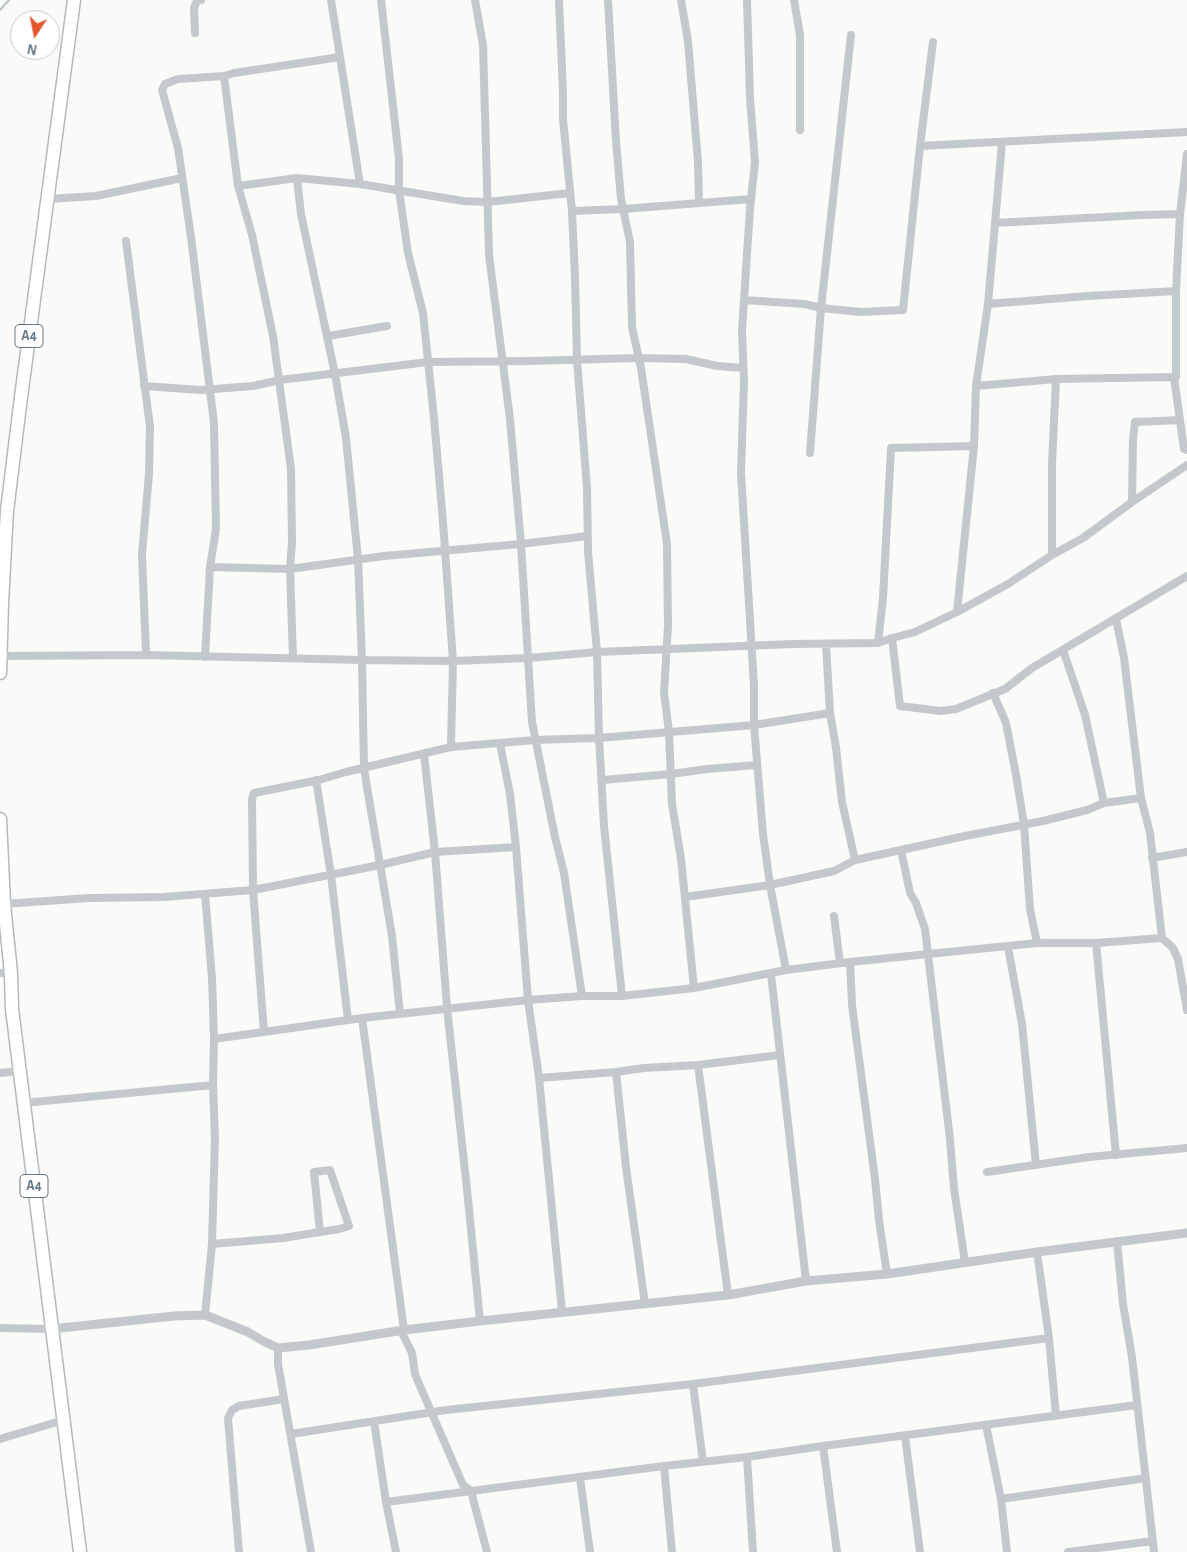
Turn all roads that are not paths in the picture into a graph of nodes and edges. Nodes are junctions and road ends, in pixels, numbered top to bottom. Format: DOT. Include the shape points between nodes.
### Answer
graph roads {
  1 [pos="74,0"];
  2 [pos="201,0"];
  3 [pos="331,0"];
  4 [pos="381,0"];
  5 [pos="475,0"];
  6 [pos="559,0"];
  7 [pos="608,0"];
  8 [pos="681,0"];
  9 [pos="747,0"];
  10 [pos="794,0"];
  11 [pos="195,33"];
  12 [pos="851,35"];
  13 [pos="933,42"];
  14 [pos="340,57"];
  15 [pos="224,76"];
  16 [pos="800,130"];
  17 [pos="1187,132"];
  18 [pos="1002,142"];
  19 [pos="920,146"];
  20 [pos="1187,154"];
  21 [pos="182,178"];
  22 [pos="297,178"];
  23 [pos="360,184"];
  24 [pos="238,186"];
  25 [pos="399,190"];
  26 [pos="570,193"];
  27 [pos="48,199"];
  28 [pos="751,199"];
  29 [pos="488,202"];
  30 [pos="699,202"];
  31 [pos="623,209"];
  32 [pos="572,211"];
  33 [pos="1180,214"];
  34 [pos="995,223"];
  35 [pos="126,241"];
  36 [pos="1176,291"];
  37 [pos="744,300"];
  38 [pos="988,304"];
  39 [pos="821,308"];
  40 [pos="387,326"];
  41 [pos="328,336"];
  42 [pos="639,358"];
  43 [pos="576,360"];
  44 [pos="503,361"];
  45 [pos="428,362"];
  46 [pos="743,368"];
  47 [pos="335,374"];
  48 [pos="1174,377"];
  49 [pos="1056,379"];
  50 [pos="280,380"];
  51 [pos="144,386"];
  52 [pos="976,386"];
  53 [pos="210,389"];
  54 [pos="1180,420"];
  55 [pos="974,446"];
  56 [pos="1187,450"];
  57 [pos="810,453"];
  58 [pos="1187,465"];
  59 [pos="1132,502"];
  60 [pos="588,536"];
  61 [pos="521,544"];
  62 [pos="445,550"];
  63 [pos="1052,555"];
  64 [pos="358,560"];
  65 [pos="210,567"];
  66 [pos="290,569"];
  67 [pos="1187,576"];
  68 [pos="957,612"];
  69 [pos="1116,619"];
  70 [pos="892,638"];
  71 [pos="878,643"];
  72 [pos="826,644"];
  73 [pos="752,646"];
  74 [pos="666,650"];
  75 [pos="1063,650"];
  76 [pos="598,652"];
  77 [pos="146,655"];
  78 [pos="1,656"];
  79 [pos="205,657"];
  80 [pos="294,658"];
  81 [pos="529,658"];
  82 [pos="362,660"];
  83 [pos="453,661"];
  84 [pos="0,673"];
  85 [pos="993,693"];
  86 [pos="830,713"];
  87 [pos="754,725"];
  88 [pos="669,732"];
  89 [pos="599,738"];
  90 [pos="535,740"];
  91 [pos="500,744"];
  92 [pos="451,747"];
  93 [pos="424,754"];
  94 [pos="757,765"];
  95 [pos="364,768"];
  96 [pos="671,774"];
  97 [pos="316,780"];
  98 [pos="603,780"];
  99 [pos="1141,798"];
  100 [pos="1104,803"];
  101 [pos="0,819"];
  102 [pos="1024,824"];
  103 [pos="516,847"];
  104 [pos="901,850"];
  105 [pos="435,852"];
  106 [pos="1187,852"];
  107 [pos="1152,858"];
  108 [pos="855,860"];
  109 [pos="380,865"];
  110 [pos="331,874"];
  111 [pos="770,885"];
  112 [pos="253,890"];
  113 [pos="205,894"];
  114 [pos="684,897"];
  115 [pos="4,904"];
  116 [pos="834,916"];
  117 [pos="1162,938"];
  118 [pos="1037,943"];
  119 [pos="1096,943"];
  120 [pos="1008,947"];
  121 [pos="928,955"];
  122 [pos="1187,958"];
  123 [pos="1178,959"];
  124 [pos="850,962"];
  125 [pos="840,963"];
  126 [pos="786,970"];
  127 [pos="5,973"];
  128 [pos="771,974"];
  129 [pos="694,988"];
  130 [pos="582,996"];
  131 [pos="622,996"];
  132 [pos="528,1000"];
  133 [pos="447,1008"];
  134 [pos="1187,1010"];
  135 [pos="400,1014"];
  136 [pos="362,1018"];
  137 [pos="348,1020"];
  138 [pos="264,1032"];
  139 [pos="214,1040"];
  140 [pos="780,1055"];
  141 [pos="698,1064"];
  142 [pos="20,1071"];
  143 [pos="616,1072"];
  144 [pos="0,1073"];
  145 [pos="539,1078"];
  146 [pos="213,1085"];
  147 [pos="23,1103"];
  148 [pos="1187,1148"];
  149 [pos="1116,1155"];
  150 [pos="1036,1165"];
  151 [pos="987,1172"];
  152 [pos="320,1232"];
  153 [pos="1187,1234"];
  154 [pos="1117,1241"];
  155 [pos="212,1244"];
  156 [pos="1037,1252"];
  157 [pos="965,1262"];
  158 [pos="887,1274"];
  159 [pos="806,1281"];
  160 [pos="728,1295"];
  161 [pos="645,1304"];
  162 [pos="562,1311"];
  163 [pos="205,1316"];
  164 [pos="480,1321"];
  165 [pos="0,1328"];
  166 [pos="51,1329"];
  167 [pos="402,1331"];
  168 [pos="1049,1338"];
  169 [pos="278,1348"];
  170 [pos="693,1384"];
  171 [pos="284,1399"];
  172 [pos="1138,1406"];
  173 [pos="432,1412"];
  174 [pos="1056,1416"];
  175 [pos="64,1420"];
  176 [pos="374,1421"];
  177 [pos="986,1426"];
  178 [pos="291,1434"];
  179 [pos="905,1436"];
  180 [pos="0,1439"];
  181 [pos="824,1446"];
  182 [pos="746,1458"];
  183 [pos="703,1462"];
  184 [pos="664,1466"];
  185 [pos="580,1478"];
  186 [pos="1146,1478"];
  187 [pos="471,1492"];
  188 [pos="1001,1499"];
  189 [pos="386,1502"];
  190 [pos="1153,1541"];
  191 [pos="80,1552"];
  192 [pos="239,1552"];
  193 [pos="311,1552"];
  194 [pos="396,1552"];
  195 [pos="487,1552"];
  196 [pos="590,1552"];
  197 [pos="672,1552"];
  198 [pos="753,1552"];
  199 [pos="837,1552"];
  200 [pos="920,1552"];
  201 [pos="1007,1552"];
  202 [pos="1068,1552"];
  203 [pos="1154,1552"];
  1 -- 27 [label="highway, A4"];
  2 -- 11 [label="street" via="194,8"];
  3 -- 14 [label="street"];
  4 -- 25 [label="street" via="399,159"];
  5 -- 29 [label="street" via="483,45"];
  6 -- 26 [label="street" via="562,119"];
  7 -- 31 [label="street"];
  8 -- 30 [label="street" via="689,50"];
  9 -- 28 [label="street" via="755,162"];
  10 -- 16 [label="street" via="800,35"];
  12 -- 39 [label="street"];
  13 -- 19 [label="street"];
  14 -- 15 [label="street"];
  14 -- 23 [label="street"];
  15 -- 21 [label="street" via="178,79 165,84 162,90 178,148"];
  15 -- 24 [label="street"];
  17 -- 18 [label="street"];
  18 -- 19 [label="street"];
  18 -- 34 [label="street"];
  19 -- 39 [label="street" via="903,310 861,312"];
  20 -- 33 [label="street"];
  21 -- 27 [label="street" via="96,196"];
  21 -- 53 [label="street"];
  22 -- 23 [label="street"];
  22 -- 24 [label="street"];
  22 -- 41 [label="street" via="303,223"];
  23 -- 25 [label="street"];
  24 -- 50 [label="street" via="252,235"];
  25 -- 29 [label="street"];
  25 -- 45 [label="street" via="408,254 423,314"];
  26 -- 29 [label="street"];
  26 -- 32 [label="street"];
  27 -- 78 [label="highway, A4" via="8,510"];
  28 -- 30 [label="street"];
  28 -- 37 [label="street"];
  29 -- 44 [label="street" via="489,255"];
  30 -- 31 [label="street"];
  31 -- 32 [label="street"];
  31 -- 42 [label="street" via="630,242 632,326"];
  32 -- 43 [label="street"];
  33 -- 34 [label="street"];
  33 -- 36 [label="street"];
  34 -- 38 [label="street"];
  35 -- 51 [label="street"];
  36 -- 38 [label="street"];
  36 -- 48 [label="street"];
  37 -- 39 [label="street"];
  37 -- 46 [label="street"];
  38 -- 52 [label="street"];
  39 -- 57 [label="street"];
  40 -- 41 [label="street"];
  41 -- 47 [label="street"];
  42 -- 43 [label="street"];
  42 -- 46 [label="street" via="686,359"];
  42 -- 74 [label="street" via="667,544"];
  43 -- 44 [label="street"];
  43 -- 60 [label="street"];
  44 -- 45 [label="street"];
  44 -- 61 [label="street"];
  45 -- 47 [label="street"];
  45 -- 62 [label="street"];
  46 -- 73 [label="street" via="741,473"];
  47 -- 50 [label="street"];
  47 -- 64 [label="street" via="346,438"];
  48 -- 49 [label="street"];
  48 -- 54 [label="street"];
  49 -- 52 [label="street"];
  49 -- 63 [label="street"];
  50 -- 53 [label="street" via="253,386"];
  50 -- 66 [label="street" via="291,469"];
  51 -- 53 [label="street"];
  51 -- 77 [label="street" via="150,427 142,554"];
  52 -- 55 [label="street"];
  53 -- 65 [label="street" via="214,423 216,529"];
  54 -- 56 [label="street" via="1184,449"];
  54 -- 59 [label="street" via="1135,422"];
  55 -- 68 [label="street"];
  55 -- 71 [label="street" via="891,448"];
  58 -- 59 [label="street"];
  59 -- 63 [label="street" via="1083,538"];
  60 -- 61 [label="street"];
  60 -- 76 [label="street"];
  61 -- 62 [label="street"];
  61 -- 81 [label="street"];
  62 -- 64 [label="street"];
  62 -- 83 [label="street"];
  63 -- 68 [label="street"];
  64 -- 66 [label="street"];
  64 -- 82 [label="street"];
  65 -- 66 [label="street"];
  65 -- 79 [label="street"];
  66 -- 80 [label="street"];
  67 -- 69 [label="street"];
  68 -- 70 [label="street" via="915,632"];
  69 -- 75 [label="street"];
  69 -- 99 [label="street" via="1124,658"];
  70 -- 71 [label="street"];
  70 -- 85 [label="street" via="900,706 941,711 956,709"];
  71 -- 72 [label="street"];
  72 -- 73 [label="street"];
  72 -- 86 [label="street"];
  73 -- 74 [label="street"];
  73 -- 87 [label="street"];
  74 -- 76 [label="street"];
  74 -- 88 [label="street" via="664,693"];
  75 -- 85 [label="street" via="1005,689"];
  75 -- 100 [label="street" via="1085,715"];
  76 -- 81 [label="street"];
  76 -- 89 [label="street"];
  77 -- 78 [label="street"];
  77 -- 79 [label="street"];
  78 -- 84 [label="highway, A4"];
  79 -- 80 [label="street"];
  80 -- 82 [label="street"];
  81 -- 83 [label="street"];
  81 -- 90 [label="street"];
  82 -- 83 [label="street"];
  82 -- 95 [label="street"];
  83 -- 92 [label="street"];
  85 -- 102 [label="street" via="1006,723"];
  86 -- 87 [label="street"];
  86 -- 108 [label="street" via="842,802"];
  87 -- 88 [label="street"];
  87 -- 94 [label="street"];
  88 -- 89 [label="street"];
  88 -- 96 [label="street"];
  89 -- 90 [label="street"];
  89 -- 98 [label="street"];
  90 -- 91 [label="street"];
  90 -- 130 [label="street" via="564,873"];
  91 -- 92 [label="street"];
  91 -- 103 [label="street"];
  92 -- 93 [label="street"];
  93 -- 95 [label="street"];
  93 -- 105 [label="street"];
  94 -- 96 [label="street"];
  94 -- 111 [label="street"];
  95 -- 97 [label="street"];
  95 -- 109 [label="street"];
  96 -- 98 [label="street"];
  96 -- 114 [label="street"];
  97 -- 110 [label="street"];
  97 -- 112 [label="street" via="254,793"];
  98 -- 131 [label="street" via="604,826"];
  99 -- 100 [label="street"];
  99 -- 107 [label="street" via="1150,833"];
  100 -- 102 [label="street"];
  101 -- 115 [label="highway, A4"];
  102 -- 104 [label="street"];
  102 -- 118 [label="street" via="1030,909"];
  103 -- 105 [label="street"];
  103 -- 132 [label="street"];
  104 -- 108 [label="street"];
  104 -- 121 [label="street" via="910,893 925,928"];
  105 -- 109 [label="street"];
  105 -- 133 [label="street"];
  106 -- 107 [label="street"];
  107 -- 117 [label="street"];
  108 -- 111 [label="street" via="834,870"];
  109 -- 110 [label="street"];
  109 -- 135 [label="street"];
  110 -- 112 [label="street"];
  110 -- 137 [label="street"];
  111 -- 114 [label="street"];
  111 -- 126 [label="street"];
  112 -- 113 [label="street"];
  112 -- 138 [label="street"];
  113 -- 115 [label="street"];
  113 -- 139 [label="street"];
  114 -- 129 [label="street"];
  115 -- 127 [label="highway, A4"];
  116 -- 125 [label="street"];
  117 -- 119 [label="street"];
  117 -- 123 [label="street" via="1173,948"];
  118 -- 119 [label="street"];
  118 -- 120 [label="street"];
  119 -- 149 [label="street"];
  120 -- 121 [label="street"];
  120 -- 150 [label="street" via="1022,1024"];
  121 -- 124 [label="street"];
  121 -- 157 [label="street"];
  122 -- 123 [label="street"];
  123 -- 134 [label="street"];
  124 -- 125 [label="street"];
  124 -- 158 [label="street" via="852,1005"];
  125 -- 126 [label="street"];
  126 -- 128 [label="street"];
  127 -- 142 [label="highway, A4"];
  128 -- 129 [label="street"];
  128 -- 140 [label="street"];
  129 -- 131 [label="street"];
  130 -- 131 [label="street"];
  130 -- 132 [label="street"];
  132 -- 133 [label="street"];
  132 -- 145 [label="street"];
  133 -- 135 [label="street"];
  133 -- 164 [label="street"];
  135 -- 136 [label="street"];
  136 -- 137 [label="street"];
  136 -- 167 [label="street"];
  137 -- 138 [label="street"];
  138 -- 139 [label="street"];
  139 -- 146 [label="street"];
  140 -- 141 [label="street"];
  140 -- 159 [label="street"];
  141 -- 143 [label="street"];
  141 -- 160 [label="street"];
  142 -- 144 [label="street"];
  142 -- 147 [label="highway, A4"];
  143 -- 145 [label="street"];
  143 -- 161 [label="street"];
  145 -- 162 [label="street"];
  146 -- 147 [label="street"];
  146 -- 155 [label="street"];
  147 -- 166 [label="highway, A4"];
  148 -- 149 [label="street"];
  149 -- 150 [label="street"];
  150 -- 151 [label="street"];
  152 -- 152 [label="street" via="314,1172 330,1170 349,1226"];
  152 -- 155 [label="street"];
  153 -- 154 [label="street"];
  154 -- 156 [label="street"];
  154 -- 172 [label="street"];
  155 -- 163 [label="street"];
  156 -- 157 [label="street"];
  156 -- 168 [label="street"];
  157 -- 158 [label="street"];
  158 -- 159 [label="street"];
  159 -- 160 [label="street"];
  160 -- 161 [label="street"];
  161 -- 162 [label="street"];
  162 -- 164 [label="street"];
  163 -- 166 [label="street" via="174,1316"];
  163 -- 169 [label="street" via="248,1332"];
  164 -- 167 [label="street"];
  165 -- 166 [label="street"];
  166 -- 175 [label="highway, A4"];
  167 -- 169 [label="street"];
  167 -- 173 [label="street" via="412,1353 415,1374"];
  168 -- 170 [label="street"];
  168 -- 174 [label="street"];
  169 -- 171 [label="street"];
  170 -- 173 [label="street"];
  170 -- 183 [label="street"];
  171 -- 178 [label="street"];
  171 -- 192 [label="street" via="239,1406 228,1418"];
  172 -- 174 [label="street"];
  172 -- 186 [label="street"];
  173 -- 176 [label="street"];
  173 -- 187 [label="street" via="463,1484"];
  174 -- 177 [label="street"];
  175 -- 180 [label="street"];
  175 -- 191 [label="highway, A4"];
  176 -- 178 [label="street"];
  176 -- 189 [label="street"];
  177 -- 179 [label="street"];
  177 -- 188 [label="street"];
  178 -- 193 [label="street"];
  179 -- 181 [label="street"];
  179 -- 200 [label="street"];
  181 -- 182 [label="street"];
  181 -- 199 [label="street"];
  182 -- 183 [label="street"];
  182 -- 198 [label="street"];
  183 -- 184 [label="street"];
  184 -- 185 [label="street"];
  184 -- 197 [label="street"];
  185 -- 187 [label="street"];
  185 -- 196 [label="street"];
  186 -- 188 [label="street"];
  186 -- 190 [label="street"];
  187 -- 189 [label="street"];
  187 -- 195 [label="street"];
  188 -- 201 [label="street"];
  189 -- 194 [label="street"];
  190 -- 202 [label="street"];
  190 -- 203 [label="street"];
}
